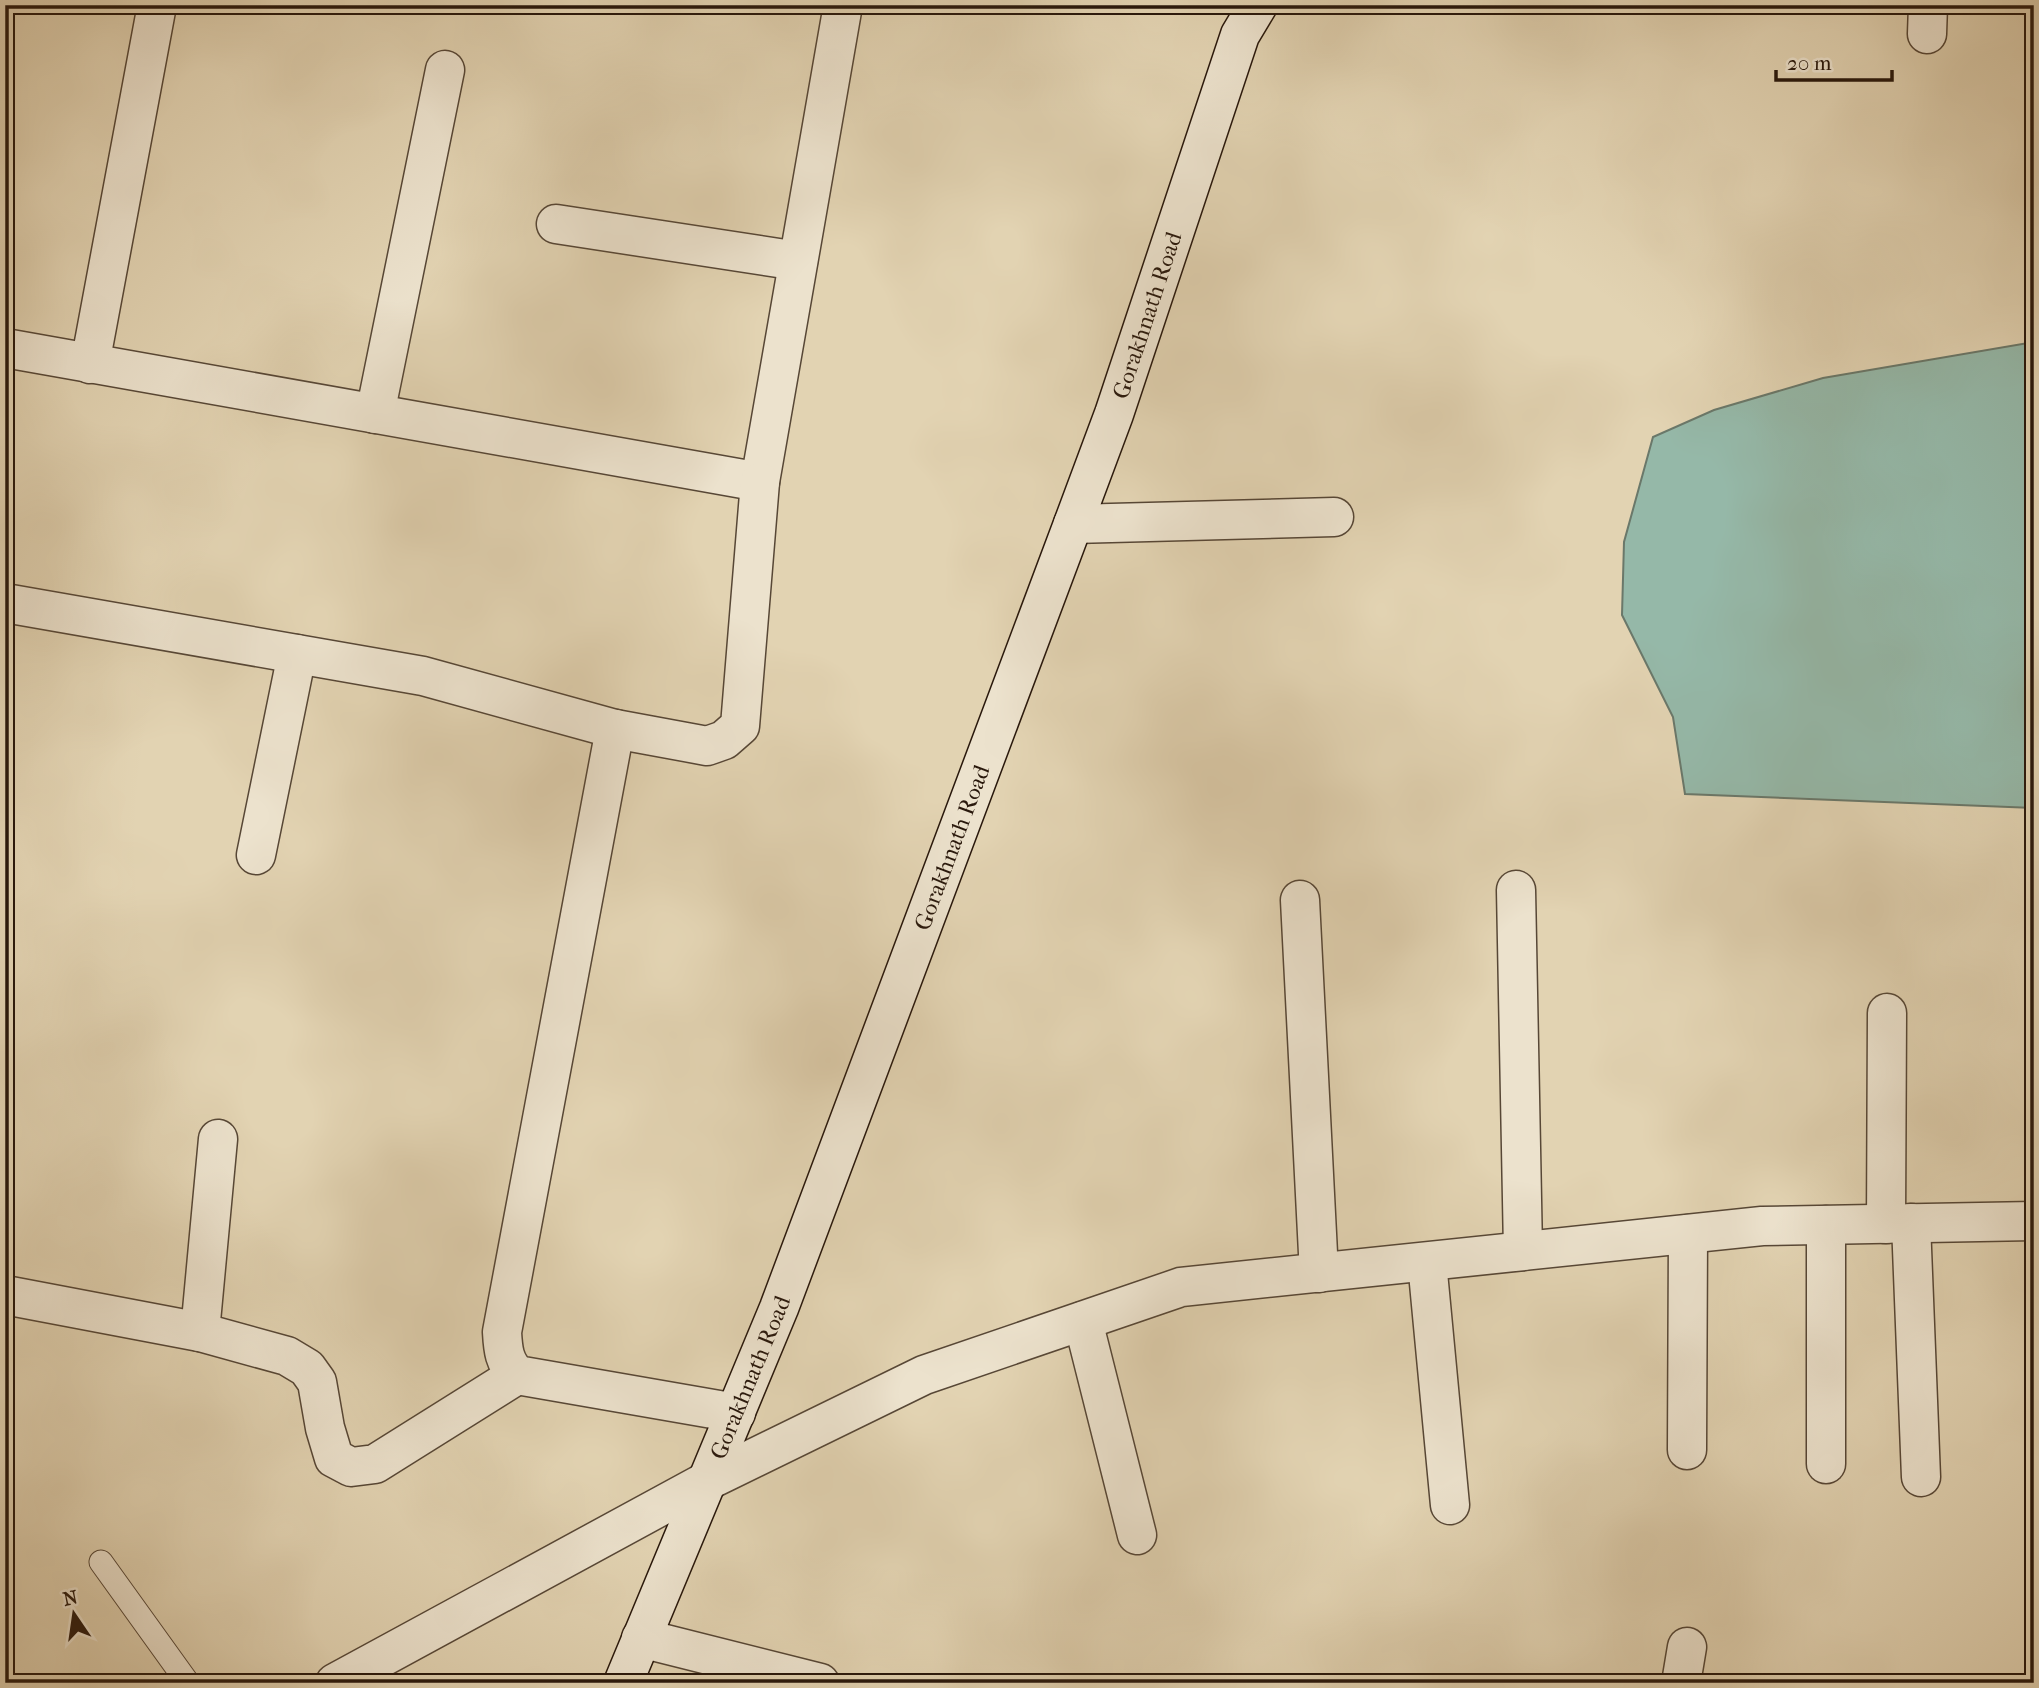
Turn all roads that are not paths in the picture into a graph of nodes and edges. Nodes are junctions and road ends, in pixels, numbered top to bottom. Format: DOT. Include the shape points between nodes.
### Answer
graph roads {
  1 [pos="157,5"];
  2 [pos="843,5"];
  3 [pos="1258,5"];
  4 [pos="445,70"];
  5 [pos="556,224"];
  6 [pos="798,261"];
  7 [pos="5,348"];
  8 [pos="90,364"];
  9 [pos="375,414"];
  10 [pos="760,482"];
  11 [pos="1334,517"];
  12 [pos="1073,524"];
  13 [pos="5,603"];
  14 [pos="297,654"];
  15 [pos="615,729"];
  16 [pos="256,855"];
  17 [pos="1516,890"];
  18 [pos="1300,900"];
  19 [pos="1887,1013"];
  20 [pos="218,1139"];
  21 [pos="2034,1221"];
  22 [pos="1826,1224"];
  23 [pos="1898,1224"];
  24 [pos="1688,1234"];
  25 [pos="1523,1251"];
  26 [pos="1427,1262"];
  27 [pos="1320,1273"];
  28 [pos="5,1295"];
  29 [pos="1083,1321"];
  30 [pos="200,1332"];
  31 [pos="517,1375"];
  32 [pos="736,1413"];
  33 [pos="1687,1450"];
  34 [pos="1826,1464"];
  35 [pos="1921,1477"];
  36 [pos="707,1481"];
  37 [pos="1450,1505"];
  38 [pos="1138,1535"];
  39 [pos="101,1562"];
  40 [pos="641,1638"];
  41 [pos="188,1683"];
  42 [pos="335,1683"];
  43 [pos="623,1683"];
  44 [pos="820,1683"];
  1 -- 8 [label="street"];
  2 -- 6 [label="street"];
  3 -- 12 [label="street, Gorakhnath Road" via="1240,35"];
  4 -- 9 [label="street"];
  5 -- 6 [label="street"];
  6 -- 10 [label="street"];
  7 -- 8 [label="street"];
  8 -- 9 [label="street"];
  9 -- 10 [label="street"];
  10 -- 15 [label="street" via="740,726 724,740 707,746"];
  11 -- 12 [label="street"];
  12 -- 32 [label="street, Gorakhnath Road"];
  13 -- 14 [label="street"];
  14 -- 15 [label="street" via="423,676"];
  14 -- 16 [label="street"];
  15 -- 31 [label="street" via="502,1332 506,1365"];
  17 -- 25 [label="street"];
  18 -- 27 [label="street"];
  19 -- 23 [label="street"];
  20 -- 30 [label="street"];
  21 -- 23 [label="street"];
  22 -- 23 [label="street"];
  22 -- 24 [label="street"];
  22 -- 34 [label="street"];
  23 -- 35 [label="street"];
  24 -- 25 [label="street"];
  24 -- 33 [label="street"];
  25 -- 26 [label="street"];
  26 -- 27 [label="street"];
  26 -- 37 [label="street"];
  27 -- 29 [label="street" via="1181,1287"];
  28 -- 30 [label="street"];
  29 -- 36 [label="street" via="924,1375"];
  29 -- 38 [label="street"];
  30 -- 31 [label="street" via="287,1356 307,1367 317,1382 334,1458 351,1466 375,1464"];
  31 -- 32 [label="street"];
  32 -- 36 [label="street, Gorakhnath Road"];
  36 -- 40 [label="street, Gorakhnath Road"];
  36 -- 42 [label="street"];
  39 -- 41 [label="lane"];
  40 -- 43 [label="street, Gorakhnath Road"];
  40 -- 44 [label="street"];
}
